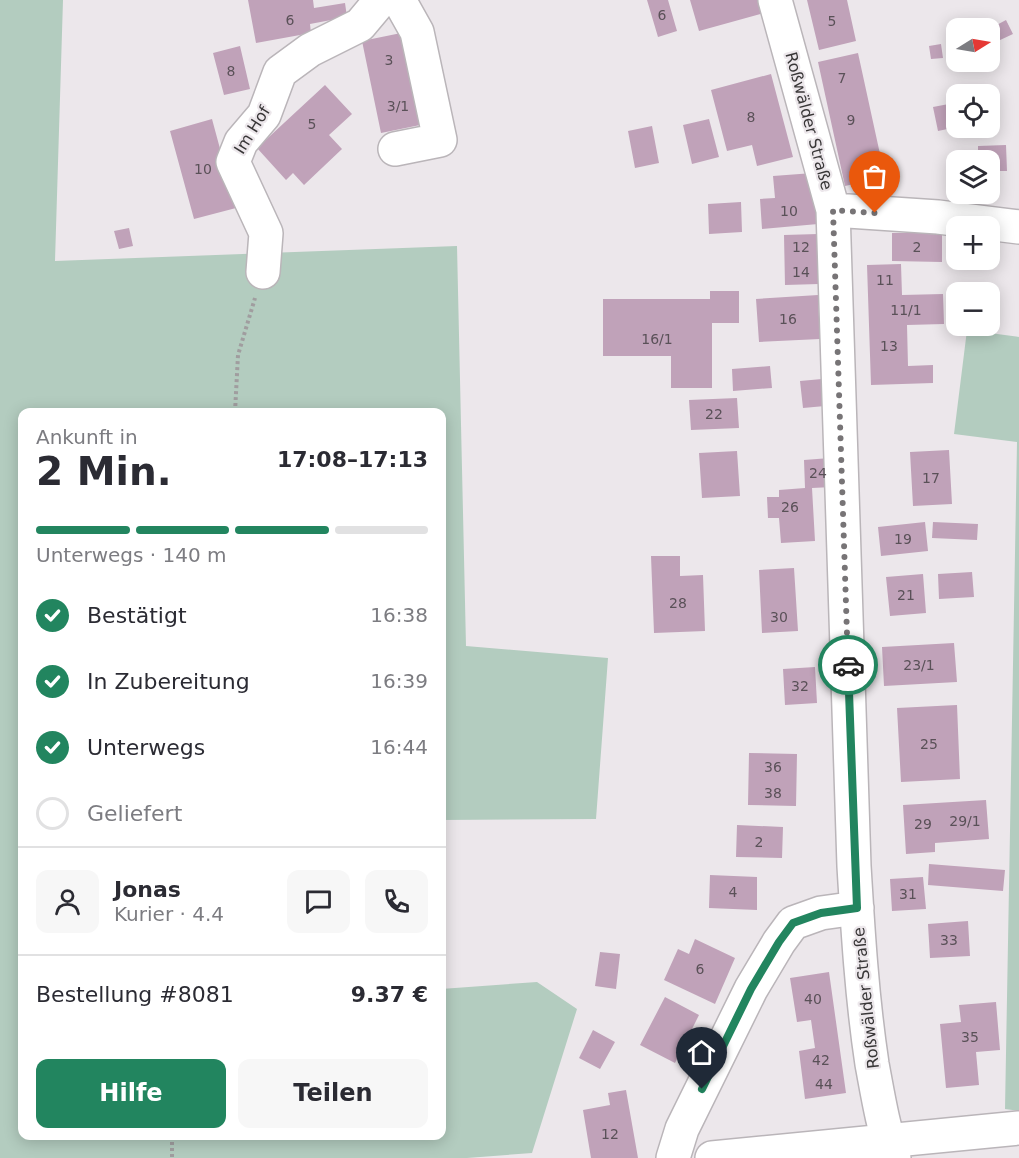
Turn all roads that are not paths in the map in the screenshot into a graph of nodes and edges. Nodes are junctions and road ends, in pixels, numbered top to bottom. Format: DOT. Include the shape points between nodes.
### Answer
graph roads {
  1 [pos="381,0"];
  2 [pos="399,0"];
  3 [pos="775,0"];
  4 [pos="395,149"];
  5 [pos="833,210"];
  6 [pos="1019,227"];
  7 [pos="263,272"];
  8 [pos="857,908"];
  9 [pos="1019,1128"];
  10 [pos="891,1149"];
  11 [pos="673,1158"];
  12 [pos="712,1158"];
  1 -- 7 [label="street, Im Hof" via="360,25 310,50 280,72 264,115 241,142 232,162 266,232"];
  2 -- 4 [label="street" via="417,32 440,140"];
  3 -- 5 [label="street, Roßwälder Straße"];
  5 -- 6 [label="street"];
  5 -- 8 [label="street, Roßwälder Straße"];
  8 -- 10 [label="street, Roßwälder Straße" via="866,1024"];
  8 -- 11 [label="street" via="821,913 793,923 779,942 751,989 682,1129"];
  9 -- 10 [label="street"];
  10 -- 12 [label="street"];
}
